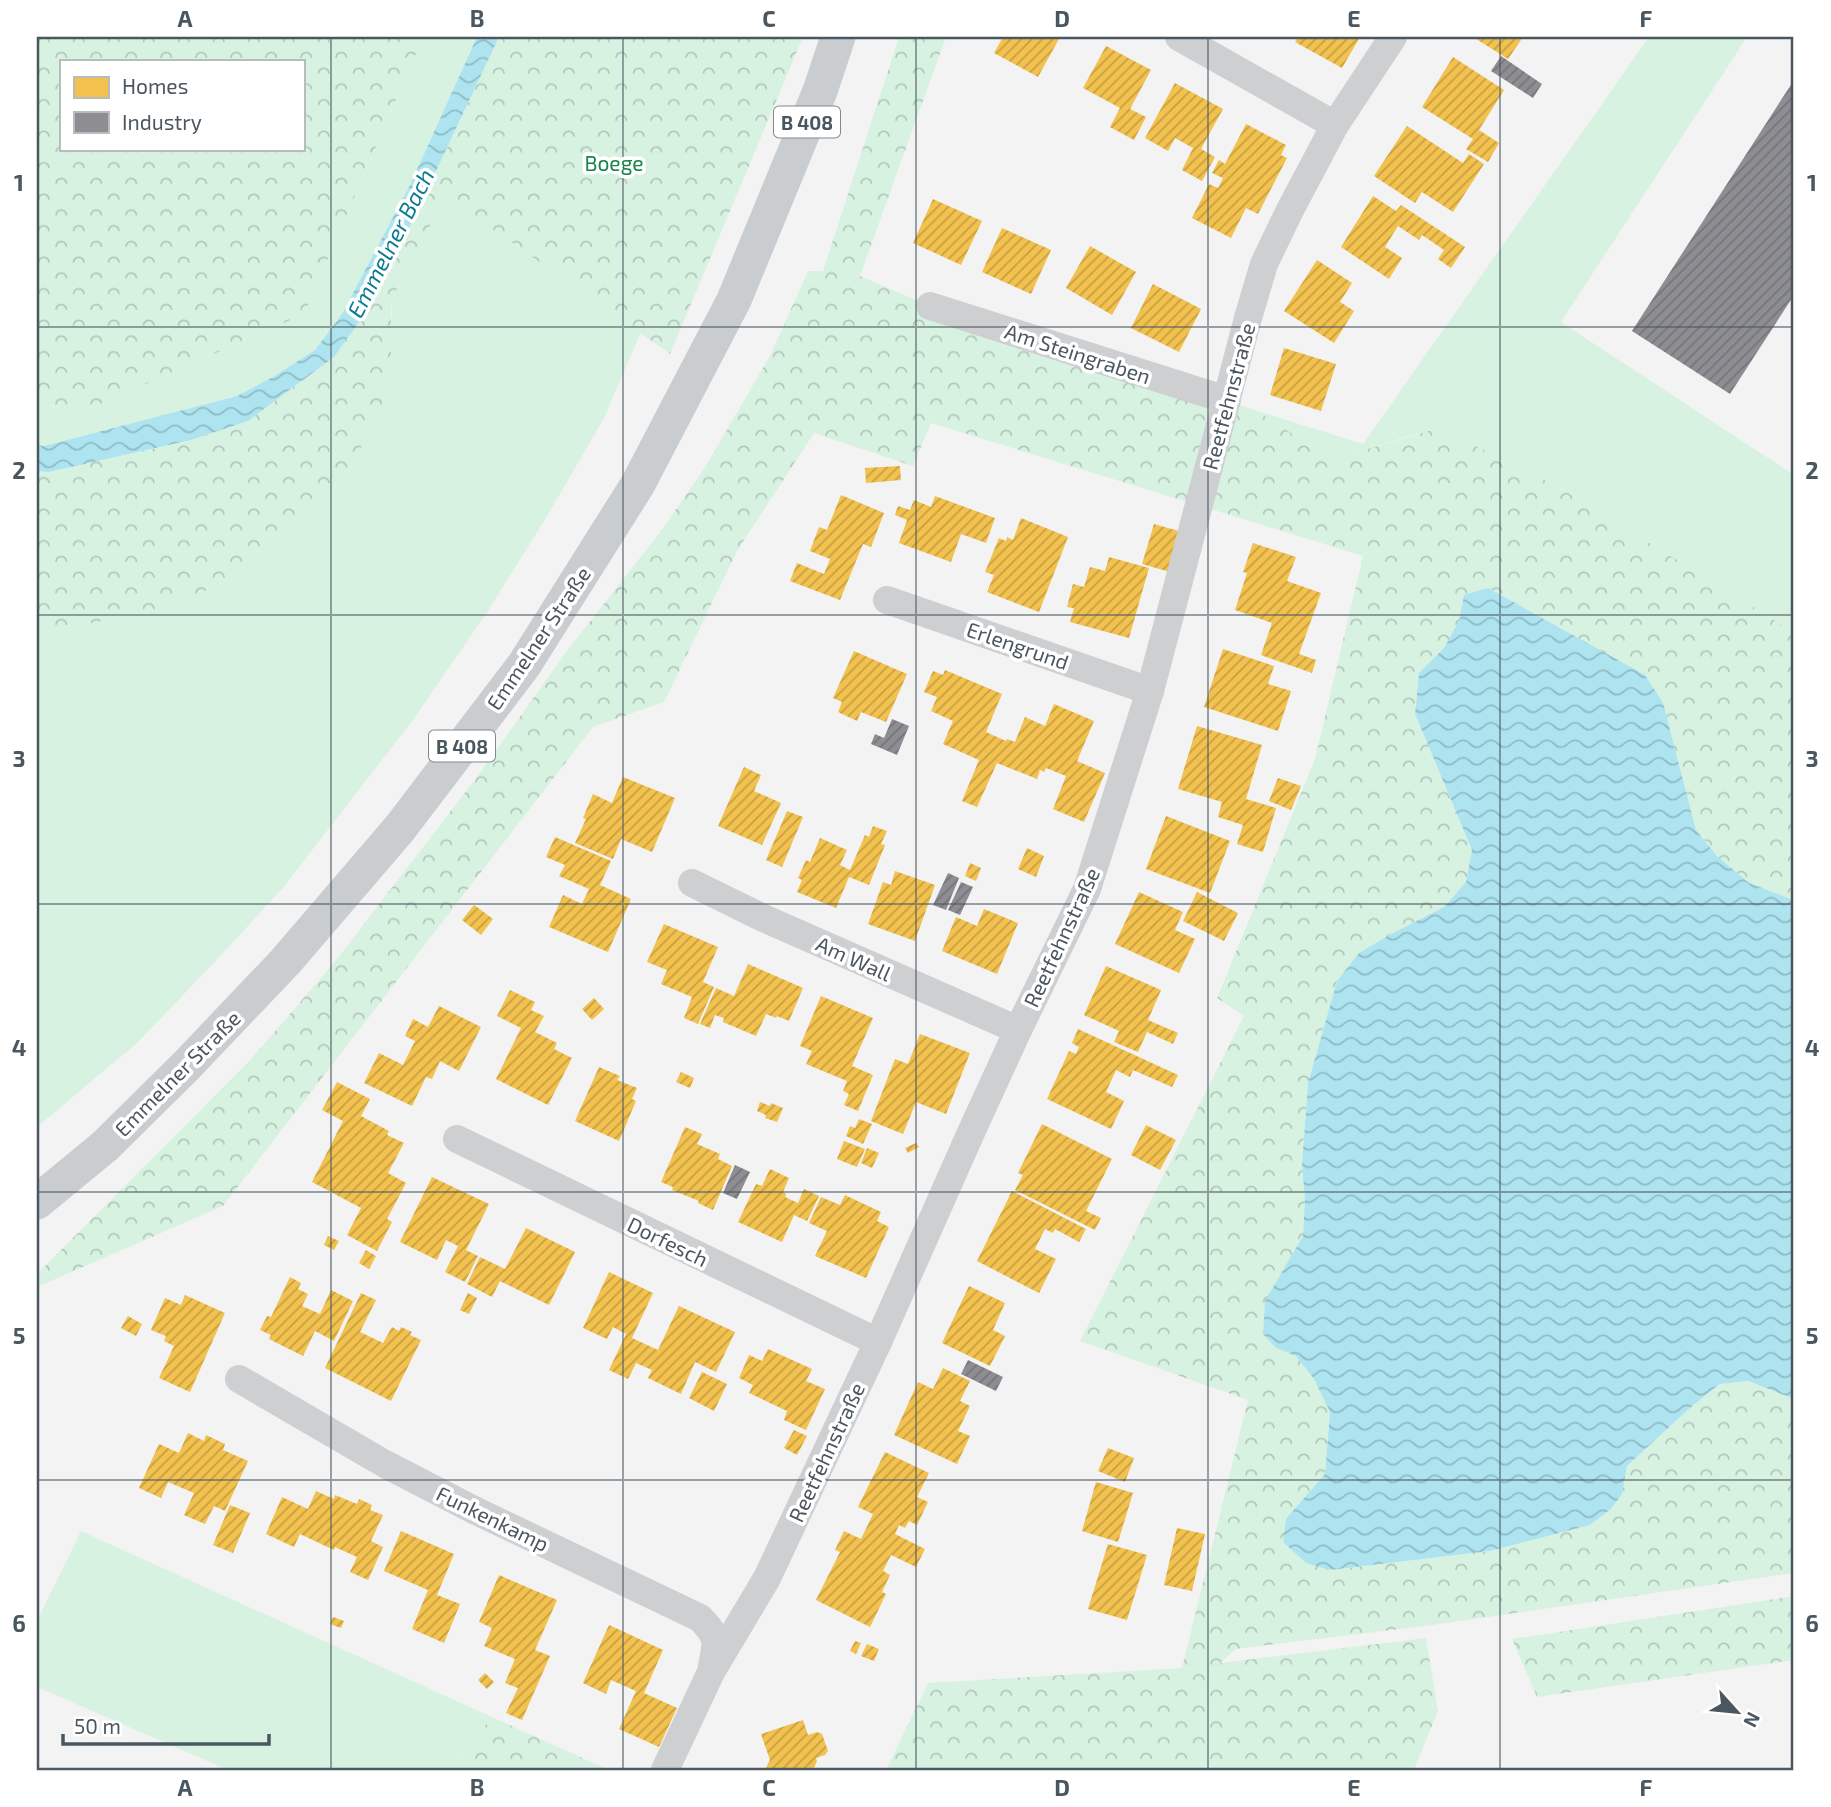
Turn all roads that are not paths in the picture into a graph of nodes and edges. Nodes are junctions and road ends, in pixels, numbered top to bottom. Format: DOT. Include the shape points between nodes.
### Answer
graph roads {
  1 [pos="838,37"];
  2 [pos="1179,37"];
  3 [pos="1393,37"];
  4 [pos="1335,125"];
  5 [pos="930,306"];
  6 [pos="1227,400"];
  7 [pos="887,600"];
  8 [pos="1150,691"];
  9 [pos="692,883"];
  10 [pos="1018,1030"];
  11 [pos="457,1139"];
  12 [pos="37,1202"];
  13 [pos="878,1342"];
  14 [pos="239,1379"];
  15 [pos="710,1672"];
  16 [pos="665,1770"];
  1 -- 12 [label="main road, Emmelner Straße / B 408" via="734,300 638,484 524,665 400,828 285,962 105,1146"];
  2 -- 4 [label="street"];
  3 -- 4 [label="street, Reetfehnstraße"];
  4 -- 6 [label="street, Reetfehnstraße" via="1264,264"];
  5 -- 6 [label="street, Am Steingraben"];
  6 -- 8 [label="street, Reetfehnstraße"];
  7 -- 8 [label="street, Erlengrund"];
  8 -- 10 [label="street, Reetfehnstraße" via="1087,889"];
  9 -- 10 [label="street, Am Wall"];
  10 -- 13 [label="street, Reetfehnstraße"];
  11 -- 13 [label="street, Dorfesch"];
  13 -- 15 [label="street, Reetfehnstraße" via="767,1578"];
  14 -- 15 [label="street, Funkenkamp" via="385,1464 700,1618 713,1632 716,1644"];
  15 -- 16 [label="street, Reetfehnstraße"];
}
